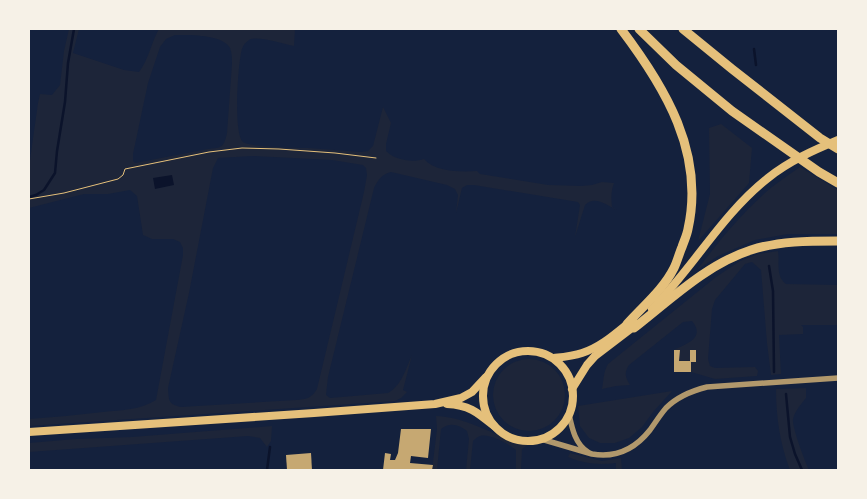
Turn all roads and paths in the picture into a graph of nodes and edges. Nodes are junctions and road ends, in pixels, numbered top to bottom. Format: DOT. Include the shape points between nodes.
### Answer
graph roads {
  1 [pos="621,29"];
  2 [pos="639,29"];
  3 [pos="683,29"];
  4 [pos="838,140"];
  5 [pos="838,148"];
  6 [pos="376,158"];
  7 [pos="838,183"];
  8 [pos="29,199"];
  9 [pos="838,241"];
  10 [pos="631,326"];
  11 [pos="554,358"];
  12 [pos="486,378"];
  13 [pos="838,378"];
  14 [pos="572,389"];
  15 [pos="435,404"];
  16 [pos="569,414"];
  17 [pos="494,426"];
  18 [pos="29,432"];
  19 [pos="540,439"];
  20 [pos="592,454"];
  1 -- 10 [label="highway" via="662,88 673,110 689,160 692,184 688,229 674,268"];
  2 -- 7 [label="highway" via="676,65 732,111"];
  3 -- 5 [label="highway" via="820,138"];
  4 -- 10 [label="main road" via="783,167 755,189 707,242 667,294"];
  6 -- 8 [label="path" via="242,148 125,169 118,179"];
  9 -- 10 [label="highway" via="778,244 750,250 712,268"];
  10 -- 11 [label="main road" via="592,349"];
  10 -- 14 [label="main road" via="587,364"];
  11 -- 12 [label="main road" via="534,352 511,354 492,368"];
  11 -- 14 [label="main road"];
  12 -- 15 [label="main road" via="461,398"];
  12 -- 17 [label="main road" via="482,398"];
  13 -- 20 [label="street" via="698,389 673,402 635,446 609,455"];
  14 -- 16 [label="main road"];
  15 -- 17 [label="main road" via="460,405 475,411"];
  15 -- 18 [label="main road"];
  16 -- 19 [label="main road" via="552,434"];
  16 -- 20 [label="street" via="577,440"];
  17 -- 19 [label="main road" via="515,439"];
  19 -- 20 [label="street"];
}
